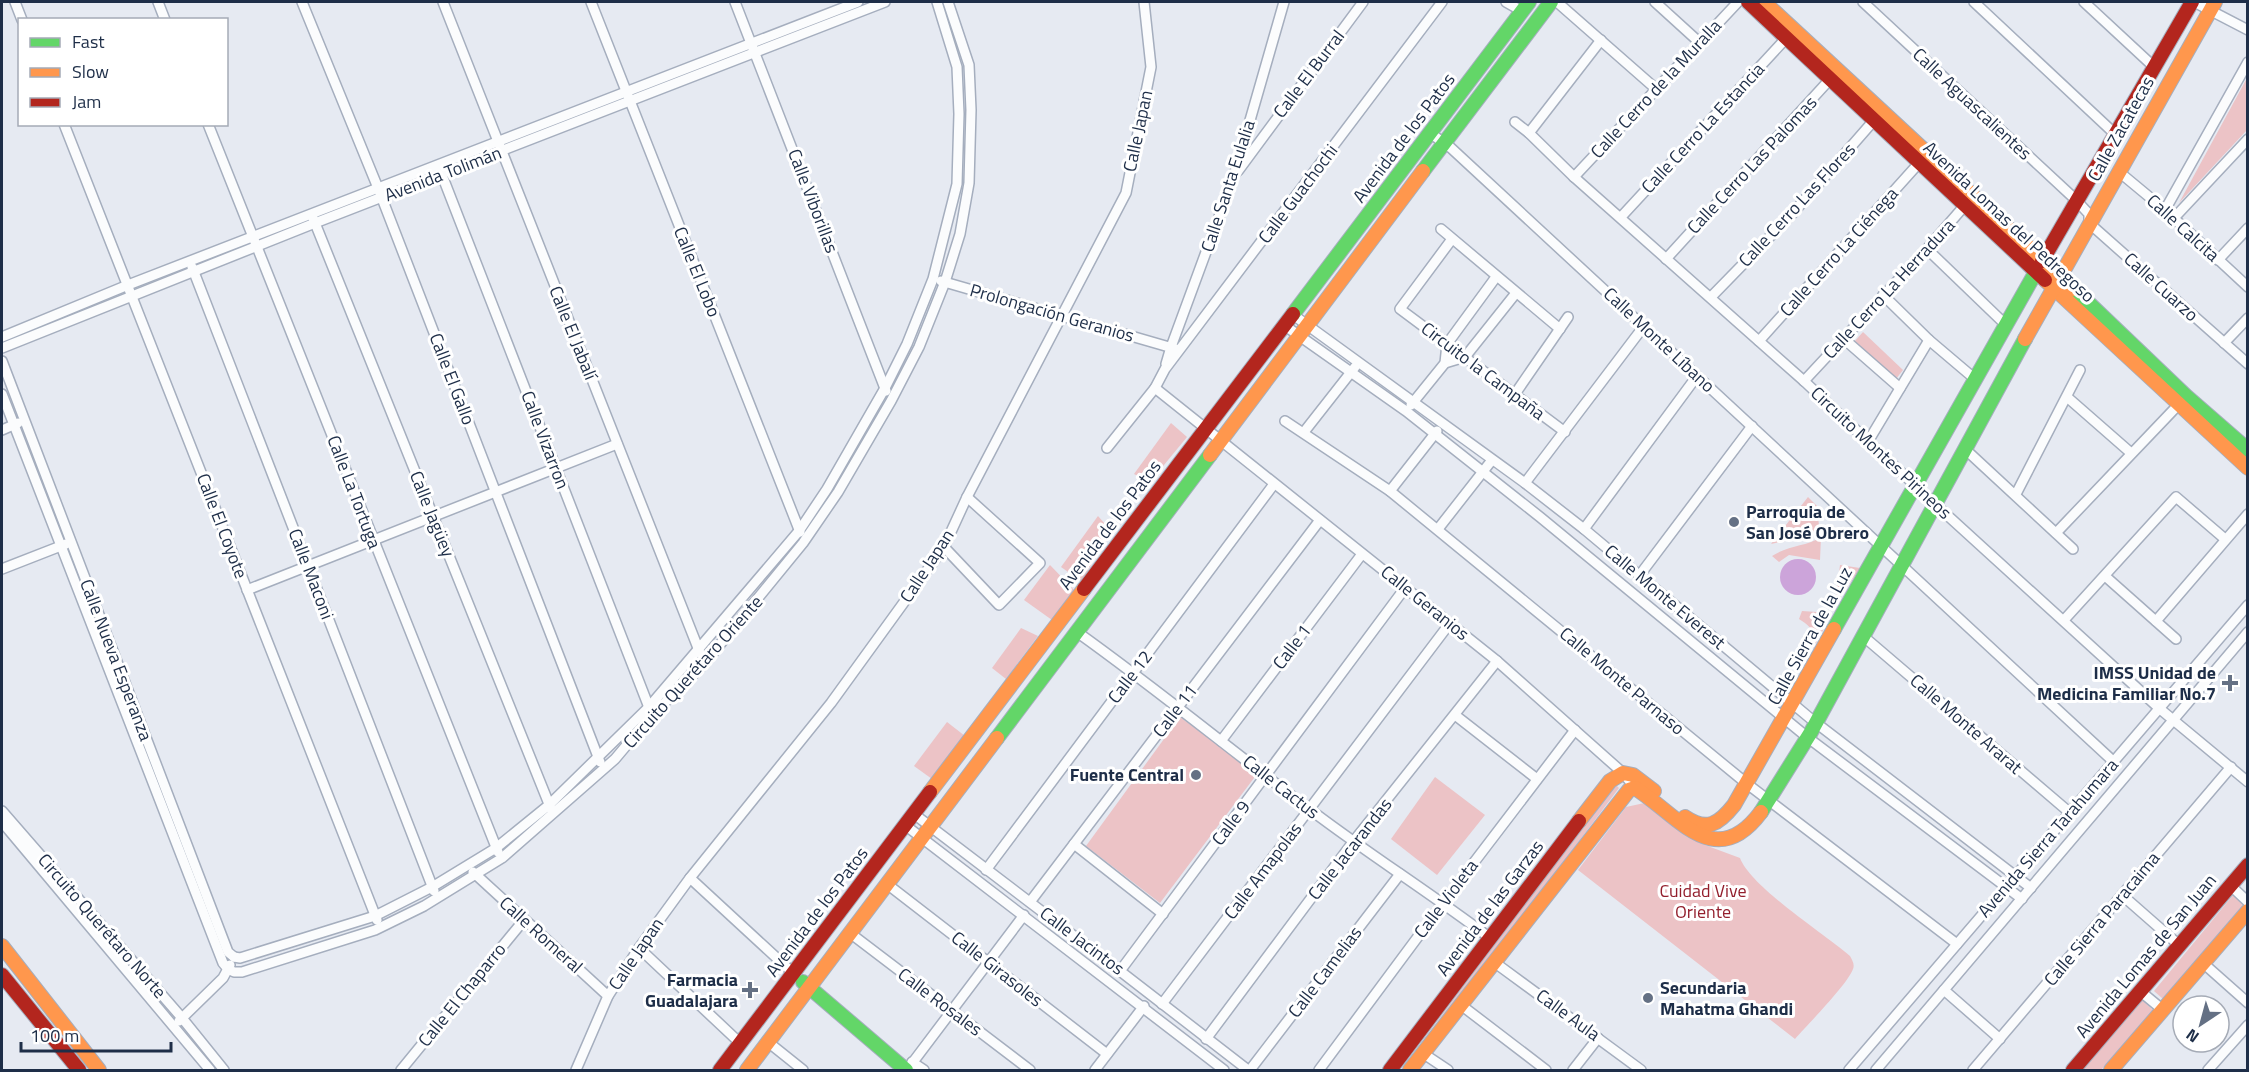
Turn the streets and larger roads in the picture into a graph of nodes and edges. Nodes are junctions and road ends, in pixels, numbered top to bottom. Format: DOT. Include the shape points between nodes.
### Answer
graph roads {
  1 [pos="15,2"];
  2 [pos="158,2"];
  3 [pos="302,2"];
  4 [pos="443,2"];
  5 [pos="591,2"];
  6 [pos="735,2"];
  7 [pos="858,2"];
  8 [pos="885,2"];
  9 [pos="937,2"];
  10 [pos="948,2"];
  11 [pos="1144,2"];
  12 [pos="1363,2"];
  13 [pos="1442,2"];
  14 [pos="1506,2"];
  15 [pos="1551,2"];
  16 [pos="1557,2"];
  17 [pos="1655,2"];
  18 [pos="1738,2"];
  19 [pos="1748,2"];
  20 [pos="1764,2"];
  21 [pos="1863,2"];
  22 [pos="1974,2"];
  23 [pos="2084,2"];
  24 [pos="1285,4"];
  25 [pos="2202,5"];
  26 [pos="1526,6"];
  27 [pos="21,18"];
  28 [pos="164,18"];
  29 [pos="2247,30"];
  30 [pos="1790,34"];
  31 [pos="1601,40"];
  32 [pos="1699,42"];
  33 [pos="754,48"];
  34 [pos="2247,62"];
  35 [pos="2153,66"];
  36 [pos="1834,75"];
  37 [pos="1655,88"];
  38 [pos="628,97"];
  39 [pos="1877,117"];
  40 [pos="1515,122"];
  41 [pos="65,126"];
  42 [pos="209,126"];
  43 [pos="958,132"];
  44 [pos="971,132"];
  45 [pos="1529,133"];
  46 [pos="1430,134"];
  47 [pos="2115,134"];
  48 [pos="2247,139"];
  49 [pos="499,141"];
  50 [pos="1444,143"];
  51 [pos="501,151"];
  52 [pos="1919,163"];
  53 [pos="440,170"];
  54 [pos="2118,171"];
  55 [pos="1234,176"];
  56 [pos="1574,177"];
  57 [pos="380,193"];
  58 [pos="1969,201"];
  59 [pos="2079,203"];
  60 [pos="2165,210"];
  61 [pos="1621,217"];
  62 [pos="313,218"];
  63 [pos="2089,218"];
  64 [pos="2174,218"];
  65 [pos="2247,228"];
  66 [pos="1441,229"];
  67 [pos="1452,239"];
  68 [pos="255,241"];
  69 [pos="1927,249"];
  70 [pos="1666,258"];
  71 [pos="2218,260"];
  72 [pos="190,261"];
  73 [pos="2042,268"];
  74 [pos="194,271"];
  75 [pos="1496,277"];
  76 [pos="933,279"];
  77 [pos="2056,280"];
  78 [pos="945,282"];
  79 [pos="128,285"];
  80 [pos="2247,287"];
  81 [pos="1516,293"];
  82 [pos="132,295"];
  83 [pos="1883,295"];
  84 [pos="1711,297"];
  85 [pos="1061,315"];
  86 [pos="1568,317"];
  87 [pos="2247,318"];
  88 [pos="1288,320"];
  89 [pos="1644,326"];
  90 [pos="2007,326"];
  91 [pos="1560,329"];
  92 [pos="1303,331"];
  93 [pos="2,338"];
  94 [pos="1844,339"];
  95 [pos="1929,340"];
  96 [pos="1759,341"];
  97 [pos="2224,343"];
  98 [pos="1448,344"];
  99 [pos="1171,347"];
  100 [pos="2,348"];
  101 [pos="1180,351"];
  102 [pos="1465,357"];
  103 [pos="2,361"];
  104 [pos="1358,362"];
  105 [pos="1445,363"];
  106 [pos="2247,364"];
  107 [pos="1165,369"];
  108 [pos="2080,370"];
  109 [pos="1352,371"];
  110 [pos="1697,376"];
  111 [pos="1975,379"];
  112 [pos="1804,381"];
  113 [pos="1155,387"];
  114 [pos="885,388"];
  115 [pos="1900,388"];
  116 [pos="2,394"];
  117 [pos="1515,394"];
  118 [pos="2067,397"];
  119 [pos="2182,400"];
  120 [pos="891,401"];
  121 [pos="1414,402"];
  122 [pos="1406,411"];
  123 [pos="26,420"];
  124 [pos="1285,421"];
  125 [pos="1442,424"];
  126 [pos="13,425"];
  127 [pos="1752,426"];
  128 [pos="1206,429"];
  129 [pos="2,430"];
  130 [pos="1304,432"];
  131 [pos="1565,432"];
  132 [pos="1435,434"];
  133 [pos="1869,440"];
  134 [pos="1221,441"];
  135 [pos="617,444"];
  136 [pos="1107,448"];
  137 [pos="1965,449"];
  138 [pos="2247,450"];
  139 [pos="2131,453"];
  140 [pos="1492,460"];
  141 [pos="556,468"];
  142 [pos="2247,468"];
  143 [pos="1483,472"];
  144 [pos="1525,483"];
  145 [pos="1274,484"];
  146 [pos="1918,488"];
  147 [pos="1390,491"];
  148 [pos="495,492"];
  149 [pos="2016,494"];
  150 [pos="967,497"];
  151 [pos="1933,501"];
  152 [pos="1550,503"];
  153 [pos="2247,514"];
  154 [pos="433,516"];
  155 [pos="1540,517"];
  156 [pos="1320,520"];
  157 [pos="1438,529"];
  158 [pos="1584,529"];
  159 [pos="799,531"];
  160 [pos="2056,533"];
  161 [pos="2225,539"];
  162 [pos="373,540"];
  163 [pos="72,543"];
  164 [pos="803,543"];
  165 [pos="61,545"];
  166 [pos="944,547"];
  167 [pos="1882,548"];
  168 [pos="2073,549"];
  169 [pos="1362,554"];
  170 [pos="1900,563"];
  171 [pos="308,566"];
  172 [pos="2,569"];
  173 [pos="1639,576"];
  174 [pos="2105,576"];
  175 [pos="1405,588"];
  176 [pos="248,590"];
  177 [pos="2247,605"];
  178 [pos="1676,608"];
  179 [pos="2064,620"];
  180 [pos="1665,621"];
  181 [pos="2156,621"];
  182 [pos="1450,623"];
  183 [pos="1077,632"];
  184 [pos="2247,632"];
  185 [pos="1863,636"];
  186 [pos="2176,639"];
  187 [pos="698,650"];
  188 [pos="1497,661"];
  189 [pos="704,664"];
  190 [pos="1134,672"];
  191 [pos="1795,706"];
  192 [pos="1179,707"];
  193 [pos="2160,709"];
  194 [pos="651,711"];
  195 [pos="1455,715"];
  196 [pos="1787,719"];
  197 [pos="2174,719"];
  198 [pos="1813,721"];
  199 [pos="1575,730"];
  200 [pos="1804,734"];
  201 [pos="1221,741"];
  202 [pos="146,755"];
  203 [pos="598,758"];
  204 [pos="2114,762"];
  205 [pos="2231,767"];
  206 [pos="605,768"];
  207 [pos="1623,772"];
  208 [pos="1266,776"];
  209 [pos="1537,778"];
  210 [pos="2247,782"];
  211 [pos="1748,785"];
  212 [pos="1635,788"];
  213 [pos="1910,794"];
  214 [pos="1766,798"];
  215 [pos="1900,807"];
  216 [pos="551,809"];
  217 [pos="1310,810"];
  218 [pos="2,811"];
  219 [pos="2069,812"];
  220 [pos="909,820"];
  221 [pos="2,822"];
  222 [pos="931,826"];
  223 [pos="921,838"];
  224 [pos="1353,842"];
  225 [pos="1074,844"];
  226 [pos="496,848"];
  227 [pos="1557,851"];
  228 [pos="502,858"];
  229 [pos="1571,862"];
  230 [pos="468,865"];
  231 [pos="2247,865"];
  232 [pos="987,870"];
  233 [pos="475,874"];
  234 [pos="1400,874"];
  235 [pos="2016,875"];
  236 [pos="690,878"];
  237 [pos="887,884"];
  238 [pos="2007,885"];
  239 [pos="2230,885"];
  240 [pos="432,887"];
  241 [pos="2031,888"];
  242 [pos="2122,895"];
  243 [pos="438,897"];
  244 [pos="2022,898"];
  245 [pos="1030,902"];
  246 [pos="2247,902"];
  247 [pos="1443,903"];
  248 [pos="2247,911"];
  249 [pos="1163,914"];
  250 [pos="1024,915"];
  251 [pos="375,916"];
  252 [pos="524,920"];
  253 [pos="380,928"];
  254 [pos="850,933"];
  255 [pos="1490,938"];
  256 [pos="1957,944"];
  257 [pos="2179,945"];
  258 [pos="2,946"];
  259 [pos="639,948"];
  260 [pos="234,957"];
  261 [pos="988,962"];
  262 [pos="1494,962"];
  263 [pos="2202,963"];
  264 [pos="228,969"];
  265 [pos="1120,971"];
  266 [pos="793,973"];
  267 [pos="2,975"];
  268 [pos="808,988"];
  269 [pos="1944,990"];
  270 [pos="2140,991"];
  271 [pos="608,996"];
  272 [pos="1151,997"];
  273 [pos="2247,1003"];
  274 [pos="1162,1004"];
  275 [pos="1461,1005"];
  276 [pos="1142,1009"];
  277 [pos="951,1010"];
  278 [pos="2163,1010"];
  279 [pos="182,1018"];
  280 [pos="2247,1024"];
  281 [pos="174,1026"];
  282 [pos="1881,1033"];
  283 [pos="1598,1038"];
  284 [pos="1206,1039"];
  285 [pos="2000,1039"];
  286 [pos="768,1042"];
  287 [pos="740,1044"];
  288 [pos="1897,1046"];
  289 [pos="1107,1054"];
  290 [pos="1424,1054"];
  291 [pos="909,1068"];
  292 [pos="723,1069"];
  293 [pos="79,1071"];
  294 [pos="99,1071"];
  295 [pos="210,1071"];
  296 [pos="224,1071"];
  297 [pos="401,1071"];
  298 [pos="576,1071"];
  299 [pos="747,1071"];
  300 [pos="803,1071"];
  301 [pos="924,1071"];
  302 [pos="1030,1071"];
  303 [pos="1095,1071"];
  304 [pos="1224,1071"];
  305 [pos="1249,1071"];
  306 [pos="1319,1071"];
  307 [pos="1390,1071"];
  308 [pos="1410,1071"];
  309 [pos="1448,1071"];
  310 [pos="1546,1071"];
  311 [pos="1573,1071"];
  312 [pos="1641,1071"];
  313 [pos="1849,1071"];
  314 [pos="1876,1071"];
  315 [pos="1973,1071"];
  316 [pos="2073,1071"];
  317 [pos="2111,1071"];
  318 [pos="2208,1071"];
  1 -- 27 [label="street"];
  2 -- 28 [label="street"];
  3 -- 57 [label="street, Calle El Gallo"];
  4 -- 49 [label="street, Calle El Jabalí"];
  5 -- 38 [label="street, Calle El Lobo"];
  6 -- 33 [label="street, Calle Viborillas"];
  7 -- 33 [label="street, Avenida Tolimán"];
  8 -- 33 [label="street, Avenida Tolimán"];
  9 -- 43 [label="street, Circuito Querétaro Oriente" via="957,67"];
  10 -- 44 [label="street, Circuito Querétaro Oriente" via="969,65"];
  11 -- 85 [label="street, Calle Japan" via="1151,67 1126,193"];
  12 -- 55 [label="street, Calle El Burral"];
  13 -- 101 [label="street, Calle Guachochi"];
  14 -- 26 [label="street"];
  15 -- 50 [label="street, Avenida de los Patos"];
  16 -- 31 [label="street"];
  17 -- 32 [label="street"];
  18 -- 32 [label="street, Calle Cerro de la Muralla"];
  19 -- 30 [label="street, Avenida Lomas del Pedregoso"];
  20 -- 30 [label="street, Avenida Lomas del Pedregoso"];
  21 -- 59 [label="street, Calle Aguascalientes"];
  22 -- 47 [label="street"];
  23 -- 35 [label="street"];
  24 -- 55 [label="street, Calle Santa Eulalia"];
  25 -- 29 [label="street"];
  25 -- 35 [label="street, Calle Zacatecas"];
  25 -- 54 [label="street, Calle Zacatecas"];
  26 -- 46 [label="street, Avenida de los Patos"];
  30 -- 36 [label="street, Avenida Lomas del Pedregoso"];
  30 -- 61 [label="street, Calle Cerro La Estancia"];
  31 -- 37 [label="street"];
  31 -- 45 [label="street"];
  32 -- 37 [label="street, Calle Cerro de la Muralla"];
  33 -- 38 [label="street, Avenida Tolimán"];
  33 -- 114 [label="street, Calle Viborillas"];
  34 -- 60 [label="street"];
  35 -- 47 [label="street, Calle Zacatecas"];
  36 -- 39 [label="street, Avenida Lomas del Pedregoso"];
  36 -- 70 [label="street, Calle Cerro Las Palomas"];
  37 -- 56 [label="street, Calle Cerro de la Muralla"];
  38 -- 49 [label="street, Avenida Tolimán"];
  38 -- 51 [label="street, Avenida Tolimán"];
  38 -- 159 [label="street, Calle El Lobo"];
  39 -- 52 [label="street, Avenida Lomas del Pedregoso"];
  39 -- 58 [label="street, Avenida Lomas del Pedregoso"];
  39 -- 84 [label="street, Calle Cerro Las Flores" via="1793,213"];
  40 -- 45 [label="street, Circuito Montes Pirineos"];
  41 -- 79 [label="street, Calle El Coyote"];
  42 -- 68 [label="street, Calle La Tortuga"];
  43 -- 44 [label="street"];
  43 -- 76 [label="street, Circuito Querétaro Oriente" via="957,184"];
  44 -- 78 [label="street, Circuito Querétaro Oriente" via="969,183 960,234"];
  45 -- 56 [label="street, Circuito Montes Pirineos"];
  46 -- 50 [label="street, Calle Monte Líbano"];
  46 -- 88 [label="street, Avenida de los Patos"];
  47 -- 59 [label="street, Calle Zacatecas"];
  48 -- 64 [label="street"];
  49 -- 51 [label="street, Calle El Jabalí"];
  49 -- 53 [label="street, Avenida Tolimán"];
  50 -- 89 [label="street, Calle Monte Líbano"];
  50 -- 92 [label="street, Avenida de los Patos"];
  51 -- 53 [label="street, Avenida Tolimán"];
  51 -- 135 [label="street, Calle El Jabalí"];
  52 -- 58 [label="street, Avenida Lomas del Pedregoso"];
  52 -- 96 [label="street, Calle Cerro La Ciénega"];
  53 -- 57 [label="street, Avenida Tolimán"];
  53 -- 141 [label="street, Calle Vizarron"];
  54 -- 60 [label="street, Calle Calcita"];
  54 -- 63 [label="street, Calle Zacatecas"];
  55 -- 99 [label="street, Calle Santa Eulalia"];
  56 -- 61 [label="street, Circuito Montes Pirineos"];
  57 -- 62 [label="street, Avenida Tolimán"];
  57 -- 148 [label="street, Calle El Gallo"];
  58 -- 69 [label="street, Calle Cerro La Herradura"];
  58 -- 73 [label="street, Avenida Lomas del Pedregoso"];
  59 -- 63 [label="street, Calle Cuarzo"];
  59 -- 73 [label="street, Calle Zacatecas"];
  60 -- 64 [label="street, Calle Calcita"];
  61 -- 70 [label="street, Circuito Montes Pirineos"];
  62 -- 68 [label="street, Avenida Tolimán"];
  62 -- 154 [label="street, Calle Jagüey"];
  63 -- 77 [label="street, Calle Zacatecas"];
  63 -- 97 [label="street, Calle Cuarzo"];
  64 -- 71 [label="street, Calle Calcita"];
  65 -- 71 [label="street"];
  66 -- 67 [label="street"];
  67 -- 75 [label="street"];
  67 -- 98 [label="street, Circuito la Campaña" via="1400,309"];
  68 -- 72 [label="street, Avenida Tolimán"];
  68 -- 74 [label="street, Avenida Tolimán"];
  68 -- 162 [label="street, Calle La Tortuga"];
  69 -- 83 [label="street, Calle Cerro La Herradura"];
  69 -- 90 [label="street"];
  70 -- 84 [label="street, Circuito Montes Pirineos"];
  71 -- 80 [label="street, Calle Calcita"];
  72 -- 74 [label="street, Calle Maconi"];
  72 -- 79 [label="street, Avenida Tolimán"];
  73 -- 77 [label="street, Avenida Lomas del Pedregoso"];
  73 -- 90 [label="street, Calle Sierra de la Luz"];
  74 -- 82 [label="street, Avenida Tolimán"];
  74 -- 171 [label="street, Calle Maconi"];
  75 -- 81 [label="street"];
  75 -- 98 [label="street"];
  76 -- 78 [label="street, Prolongación Geranios"];
  76 -- 114 [label="street, Circuito Querétaro Oriente"];
  77 -- 119 [label="street, Avenida Lomas del Pedregoso"];
  77 -- 137 [label="street"];
  78 -- 85 [label="street, Prolongación Geranios"];
  78 -- 120 [label="street, Circuito Querétaro Oriente" via="919,347"];
  79 -- 82 [label="street, Calle El Coyote"];
  79 -- 93 [label="street, Avenida Tolimán"];
  81 -- 91 [label="street"];
  81 -- 102 [label="street"];
  82 -- 100 [label="street, Avenida Tolimán"];
  82 -- 176 [label="street, Calle El Coyote"];
  83 -- 94 [label="street, Calle Cerro La Herradura"];
  83 -- 95 [label="street"];
  84 -- 96 [label="street, Circuito Montes Pirineos"];
  85 -- 99 [label="street, Prolongación Geranios"];
  85 -- 150 [label="street, Calle Japan"];
  86 -- 91 [label="street"];
  87 -- 97 [label="street"];
  88 -- 92 [label="street, Calle Monte Everest"];
  88 -- 92 [label="street, Calle Monte Everest"];
  88 -- 128 [label="street, Avenida de los Patos"];
  89 -- 110 [label="street, Calle Monte Líbano"];
  89 -- 131 [label="street"];
  90 -- 111 [label="street, Calle Sierra de la Luz"];
  91 -- 117 [label="street"];
  92 -- 104 [label="street, Calle Monte Everest"];
  92 -- 109 [label="street, Calle Monte Everest"];
  92 -- 134 [label="street, Avenida de los Patos"];
  94 -- 112 [label="street, Calle Cerro La Herradura"];
  94 -- 115 [label="street"];
  95 -- 111 [label="street"];
  95 -- 115 [label="street"];
  96 -- 112 [label="street, Circuito Montes Pirineos"];
  97 -- 106 [label="street, Calle Cuarzo"];
  98 -- 102 [label="street, Circuito la Campaña"];
  98 -- 105 [label="street"];
  99 -- 101 [label="street, Prolongación Geranios"];
  99 -- 107 [label="street, Calle Santa Eulalia"];
  101 -- 107 [label="street, Calle Guachochi"];
  102 -- 105 [label="street"];
  102 -- 117 [label="street, Circuito la Campaña"];
  103 -- 123 [label="street, Calle Nueva Esperanza"];
  104 -- 109 [label="street"];
  104 -- 121 [label="street, Calle Monte Everest"];
  105 -- 121 [label="street"];
  107 -- 113 [label="street, Calle Guachochi"];
  108 -- 118 [label="street"];
  109 -- 122 [label="street, Calle Monte Everest"];
  109 -- 130 [label="street"];
  110 -- 127 [label="street, Calle Monte Líbano"];
  110 -- 158 [label="street"];
  111 -- 146 [label="street, Calle Sierra de la Luz"];
  112 -- 133 [label="street, Circuito Montes Pirineos"];
  113 -- 128 [label="street"];
  113 -- 136 [label="street, Calle Guachochi"];
  114 -- 120 [label="street, Calle Viborillas"];
  114 -- 159 [label="street, Circuito Querétaro Oriente"];
  115 -- 133 [label="street"];
  116 -- 126 [label="street, Calle Nueva Esperanza"];
  117 -- 131 [label="street, Circuito la Campaña"];
  118 -- 139 [label="street"];
  118 -- 149 [label="street"];
  119 -- 138 [label="street, Avenida Lomas del Pedregoso"];
  119 -- 139 [label="street"];
  119 -- 142 [label="street, Avenida Lomas del Pedregoso"];
  120 -- 164 [label="street, Circuito Querétaro Oriente"];
  121 -- 122 [label="street"];
  121 -- 125 [label="street, Calle Monte Everest"];
  122 -- 132 [label="street, Calle Monte Everest"];
  123 -- 126 [label="street"];
  123 -- 163 [label="street, Calle Nueva Esperanza"];
  124 -- 130 [label="street, Calle Monte Parnaso"];
  125 -- 132 [label="street"];
  125 -- 140 [label="street, Calle Monte Everest"];
  126 -- 129 [label="street"];
  126 -- 165 [label="street, Calle Nueva Esperanza"];
  127 -- 167 [label="street, Calle Monte Líbano"];
  127 -- 173 [label="street"];
  128 -- 134 [label="street, Calle Geranios"];
  128 -- 220 [label="street, Avenida de los Patos"];
  130 -- 147 [label="street, Calle Monte Parnaso"];
  131 -- 144 [label="street"];
  132 -- 143 [label="street, Calle Monte Everest"];
  132 -- 147 [label="street"];
  133 -- 146 [label="street, Circuito Montes Pirineos"];
  134 -- 145 [label="street, Calle Geranios"];
  134 -- 183 [label="street, Avenida de los Patos"];
  135 -- 141 [label="street"];
  135 -- 187 [label="street, Calle El Jabalí"];
  137 -- 149 [label="street"];
  137 -- 151 [label="street"];
  139 -- 160 [label="street"];
  140 -- 143 [label="street"];
  140 -- 144 [label="street, Calle Monte Everest"];
  141 -- 148 [label="street"];
  141 -- 194 [label="street, Calle Vizarron"];
  143 -- 155 [label="street, Calle Monte Everest"];
  143 -- 157 [label="street"];
  144 -- 152 [label="street, Calle Monte Everest"];
  145 -- 156 [label="street, Calle Geranios"];
  145 -- 190 [label="street, Calle 12"];
  146 -- 151 [label="street, Circuito Montes Pirineos"];
  146 -- 167 [label="street, Calle Sierra de la Luz"];
  147 -- 157 [label="street, Calle Monte Parnaso"];
  148 -- 154 [label="street"];
  148 -- 203 [label="street, Calle El Gallo"];
  149 -- 160 [label="street"];
  150 -- 166 [label="street, Calle Japan"];
  150 -- 166 [label="street" via="1040,563 999,605"];
  151 -- 170 [label="street"];
  151 -- 179 [label="street, Circuito Montes Pirineos"];
  152 -- 155 [label="street"];
  152 -- 158 [label="street, Calle Monte Everest"];
  153 -- 161 [label="street"];
  154 -- 162 [label="street"];
  154 -- 216 [label="street, Calle Jagüey"];
  155 -- 180 [label="street, Calle Monte Everest"];
  156 -- 169 [label="street, Calle Geranios"];
  156 -- 192 [label="street, Calle 11"];
  157 -- 211 [label="street, Calle Monte Parnaso"];
  158 -- 173 [label="street, Calle Monte Everest"];
  159 -- 164 [label="street, Calle El Lobo"];
  159 -- 187 [label="street, Circuito Querétaro Oriente"];
  160 -- 168 [label="street"];
  161 -- 174 [label="street" via="2176,496"];
  161 -- 181 [label="street"];
  162 -- 171 [label="street"];
  162 -- 226 [label="street, Calle La Tortuga"];
  163 -- 165 [label="street"];
  163 -- 202 [label="street, Calle Nueva Esperanza"];
  164 -- 189 [label="street, Circuito Querétaro Oriente"];
  165 -- 172 [label="street"];
  165 -- 202 [label="street, Calle Nueva Esperanza"];
  166 -- 236 [label="street, Calle Japan" via="831,703"];
  167 -- 170 [label="street, Calle Monte Líbano"];
  167 -- 191 [label="street, Calle Sierra de la Luz"];
  169 -- 175 [label="street, Calle Geranios"];
  169 -- 201 [label="street, Calle 1"];
  170 -- 185 [label="street"];
  170 -- 204 [label="street"];
  171 -- 176 [label="street"];
  171 -- 240 [label="street, Calle Maconi"];
  173 -- 178 [label="street, Calle Monte Everest"];
  174 -- 179 [label="street"];
  174 -- 181 [label="street"];
  175 -- 182 [label="street, Calle Geranios"];
  175 -- 208 [label="street, Calle 9"];
  176 -- 251 [label="street, Calle El Coyote"];
  177 -- 193 [label="street, Avenida Sierra Tarahumara"];
  178 -- 180 [label="street"];
  178 -- 191 [label="street, Calle Monte Everest"];
  179 -- 193 [label="street, Circuito Montes Pirineos"];
  180 -- 196 [label="street, Calle Monte Everest"];
  181 -- 186 [label="street"];
  182 -- 188 [label="street, Calle Geranios"];
  182 -- 217 [label="street, Calle Amapolas"];
  183 -- 190 [label="street, Calle Cactus"];
  183 -- 222 [label="street, Avenida de los Patos"];
  184 -- 197 [label="street, Avenida Sierra Tarahumara"];
  185 -- 198 [label="street"];
  185 -- 219 [label="street, Calle Monte Ararat"];
  187 -- 189 [label="street, Calle El Jabalí"];
  187 -- 194 [label="street, Circuito Querétaro Oriente"];
  188 -- 195 [label="street, Calle Jacarandas"];
  188 -- 199 [label="street, Calle Geranios"];
  189 -- 194 [label="street, Circuito Querétaro Oriente"];
  190 -- 192 [label="street, Calle Cactus"];
  190 -- 232 [label="street, Calle 12"];
  191 -- 196 [label="street, Calle Sierra de la Luz"];
  191 -- 198 [label="street, Calle Monte Everest"];
  192 -- 201 [label="street, Calle Cactus"];
  192 -- 225 [label="street, Calle 11"];
  193 -- 197 [label="street, Circuito Montes Pirineos"];
  193 -- 204 [label="street, Avenida Sierra Tarahumara"];
  194 -- 203 [label="street, Circuito Querétaro Oriente"];
  194 -- 206 [label="street, Circuito Querétaro Oriente"];
  195 -- 209 [label="street"];
  195 -- 224 [label="street, Calle Jacarandas"];
  196 -- 200 [label="street, Calle Monte Everest"];
  196 -- 211 [label="street, Calle Sierra de la Luz"];
  197 -- 205 [label="street, Circuito Montes Pirineos"];
  197 -- 241 [label="street, Avenida Sierra Tarahumara"];
  198 -- 200 [label="street"];
  198 -- 213 [label="street, Calle Monte Everest"];
  199 -- 207 [label="street, Calle Geranios"];
  199 -- 209 [label="street, Calle Violeta"];
  200 -- 214 [label="street"];
  200 -- 215 [label="street, Calle Monte Everest"];
  201 -- 208 [label="street, Calle Cactus"];
  202 -- 260 [label="street, Calle Nueva Esperanza" via="228,952"];
  202 -- 264 [label="street, Calle Nueva Esperanza"];
  203 -- 206 [label="street, Calle El Gallo"];
  203 -- 216 [label="street, Circuito Querétaro Oriente"];
  204 -- 219 [label="street, Avenida Sierra Tarahumara"];
  205 -- 210 [label="street, Circuito Montes Pirineos"];
  205 -- 242 [label="street, Calle Sierra Paracaima"];
  206 -- 216 [label="street, Circuito Querétaro Oriente"];
  207 -- 211 [label="street, Calle Sierra de la Luz" via="1633,775 1692,823 1707,826 1727,814"];
  207 -- 212 [label="street, Calle Geranios"];
  207 -- 227 [label="street, Avenida de las Garzas" via="1610,781"];
  208 -- 217 [label="street, Calle Cactus"];
  208 -- 249 [label="street, Calle 9"];
  209 -- 247 [label="street, Calle Violeta"];
  211 -- 214 [label="street, Calle Monte Parnaso"];
  212 -- 214 [label="street" via="1687,828 1715,841 1745,830"];
  212 -- 229 [label="street, Avenida de las Garzas" via="1629,790"];
  213 -- 215 [label="street"];
  213 -- 235 [label="street, Calle Monte Everest"];
  214 -- 256 [label="street, Calle Monte Parnaso"];
  215 -- 238 [label="street, Calle Monte Everest"];
  216 -- 226 [label="street, Circuito Querétaro Oriente"];
  216 -- 228 [label="street, Circuito Querétaro Oriente"];
  217 -- 224 [label="street, Calle Cactus"];
  217 -- 274 [label="street, Calle Amapolas"];
  218 -- 279 [label="street, Circuito Querétaro Norte"];
  219 -- 235 [label="street, Avenida Sierra Tarahumara"];
  220 -- 222 [label="street, Calle Jacintos"];
  220 -- 223 [label="street, Calle Jacintos"];
  220 -- 266 [label="street, Avenida de los Patos"];
  221 -- 281 [label="street, Circuito Querétaro Norte"];
  222 -- 223 [label="street, Avenida de los Patos"];
  222 -- 232 [label="street, Calle Jacintos"];
  223 -- 237 [label="street, Avenida de los Patos"];
  223 -- 250 [label="street, Calle Jacintos"];
  224 -- 234 [label="street, Calle Cactus"];
  224 -- 284 [label="street, Calle Jacarandas"];
  225 -- 245 [label="street, Calle 11"];
  225 -- 249 [label="street"];
  226 -- 228 [label="street, Calle La Tortuga"];
  226 -- 230 [label="street, Circuito Querétaro Oriente"];
  227 -- 229 [label="street"];
  227 -- 255 [label="street, Avenida de las Garzas"];
  228 -- 233 [label="street, Circuito Querétaro Oriente"];
  229 -- 262 [label="street, Avenida de las Garzas"];
  230 -- 233 [label="street, Calle Romeral"];
  230 -- 240 [label="street, Circuito Querétaro Oriente"];
  231 -- 239 [label="street, Avenida Lomas de San Juan"];
  232 -- 245 [label="street, Calle Jacintos"];
  233 -- 243 [label="street, Circuito Querétaro Oriente"];
  233 -- 252 [label="street, Calle Romeral"];
  234 -- 247 [label="street, Calle Cactus"];
  234 -- 305 [label="street, Calle Camelias"];
  235 -- 238 [label="street, Avenida Sierra Tarahumara"];
  235 -- 241 [label="street, Calle Monte Everest"];
  236 -- 259 [label="street, Calle Japan"];
  236 -- 266 [label="street"];
  237 -- 254 [label="street, Avenida de los Patos"];
  237 -- 261 [label="street, Calle Girasoles"];
  238 -- 244 [label="street, Calle Monte Everest"];
  238 -- 256 [label="street, Avenida Sierra Tarahumara"];
  239 -- 246 [label="street"];
  239 -- 257 [label="street, Avenida Lomas de San Juan"];
  240 -- 243 [label="street, Calle Maconi"];
  240 -- 251 [label="street, Circuito Querétaro Oriente"];
  241 -- 244 [label="street, Avenida Sierra Tarahumara"];
  242 -- 257 [label="street"];
  242 -- 285 [label="street, Calle Sierra Paracaima"];
  243 -- 253 [label="street, Circuito Querétaro Oriente"];
  244 -- 269 [label="street, Avenida Sierra Tarahumara"];
  245 -- 265 [label="street, Calle Jacintos"];
  247 -- 255 [label="street, Calle Cactus"];
  247 -- 306 [label="street, Calle Violeta"];
  248 -- 263 [label="street"];
  249 -- 265 [label="street, Calle 9"];
  250 -- 261 [label="street"];
  250 -- 276 [label="street, Calle Jacintos"];
  251 -- 253 [label="street, Calle El Coyote"];
  251 -- 260 [label="street, Circuito Querétaro Oriente"];
  252 -- 271 [label="street, Calle Romeral"];
  252 -- 297 [label="street, Calle El Chaparro"];
  253 -- 264 [label="street, Circuito Querétaro Oriente" via="242,972"];
  254 -- 268 [label="street, Avenida de los Patos"];
  254 -- 277 [label="street, Calle Rosales"];
  255 -- 307 [label="street, Avenida de las Garzas"];
  256 -- 282 [label="street, Avenida Sierra Tarahumara"];
  257 -- 270 [label="street, Avenida Lomas de San Juan"];
  258 -- 294 [label="street"];
  259 -- 271 [label="street, Calle Japan"];
  259 -- 287 [label="street"];
  260 -- 264 [label="street"];
  261 -- 277 [label="street"];
  261 -- 289 [label="street, Calle Girasoles"];
  262 -- 275 [label="street, Avenida de las Garzas"];
  262 -- 283 [label="street, Calle Aula"];
  263 -- 273 [label="street"];
  263 -- 278 [label="street"];
  264 -- 279 [label="street"];
  265 -- 272 [label="street, Calle Jacintos"];
  266 -- 268 [label="street"];
  266 -- 287 [label="street, Avenida de los Patos"];
  267 -- 293 [label="street"];
  268 -- 286 [label="street, Avenida de los Patos"];
  268 -- 291 [label="street"];
  269 -- 285 [label="street"];
  269 -- 288 [label="street, Avenida Sierra Tarahumara"];
  270 -- 278 [label="street"];
  270 -- 316 [label="street, Avenida Lomas de San Juan"];
  271 -- 298 [label="street, Calle Japan"];
  272 -- 274 [label="street, Calle Jacintos"];
  272 -- 276 [label="street"];
  274 -- 284 [label="street, Calle Jacintos"];
  275 -- 290 [label="street, Avenida de las Garzas"];
  275 -- 310 [label="street"];
  276 -- 289 [label="street"];
  276 -- 304 [label="street, Calle Jacintos"];
  277 -- 291 [label="street"];
  277 -- 302 [label="street, Calle Rosales"];
  278 -- 317 [label="street"];
  279 -- 281 [label="street"];
  279 -- 296 [label="street, Circuito Querétaro Norte"];
  280 -- 318 [label="street"];
  281 -- 295 [label="street, Circuito Querétaro Norte"];
  282 -- 288 [label="street"];
  282 -- 313 [label="street, Avenida Sierra Tarahumara"];
  283 -- 311 [label="street"];
  283 -- 312 [label="street, Calle Aula"];
  284 -- 305 [label="street, Calle Jacintos"];
  285 -- 315 [label="street, Calle Sierra Paracaima"];
  286 -- 299 [label="street, Avenida de los Patos"];
  286 -- 300 [label="street"];
  287 -- 292 [label="street, Avenida de los Patos"];
  288 -- 314 [label="street, Avenida Sierra Tarahumara"];
  289 -- 303 [label="street"];
  290 -- 308 [label="street, Avenida de las Garzas"];
  290 -- 309 [label="street"];
  291 -- 301 [label="street"];
}
